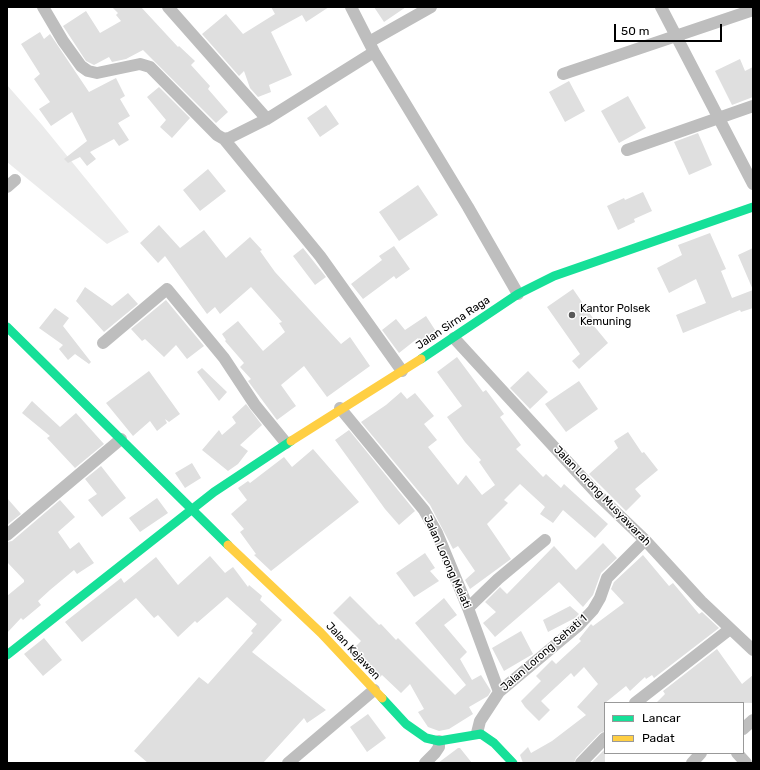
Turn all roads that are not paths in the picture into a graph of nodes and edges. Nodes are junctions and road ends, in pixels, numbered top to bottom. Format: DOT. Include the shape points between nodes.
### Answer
graph roads {
  1 [pos="43,7"];
  2 [pos="168,7"];
  3 [pos="351,7"];
  4 [pos="431,7"];
  5 [pos="661,7"];
  6 [pos="753,10"];
  7 [pos="676,37"];
  8 [pos="371,47"];
  9 [pos="563,74"];
  10 [pos="753,106"];
  11 [pos="267,118"];
  12 [pos="718,119"];
  13 [pos="224,139"];
  14 [pos="627,150"];
  15 [pos="753,184"];
  16 [pos="753,207"];
  17 [pos="518,294"];
  18 [pos="7,327"];
  19 [pos="454,338"];
  20 [pos="103,343"];
  21 [pos="402,372"];
  22 [pos="340,408"];
  23 [pos="121,439"];
  24 [pos="286,443"];
  25 [pos="192,510"];
  26 [pos="7,535"];
  27 [pos="545,540"];
  28 [pos="645,540"];
  29 [pos="468,608"];
  30 [pos="730,629"];
  31 [pos="753,650"];
  32 [pos="7,655"];
  33 [pos="374,690"];
  34 [pos="499,692"];
  35 [pos="636,702"];
  36 [pos="753,720"];
  37 [pos="744,728"];
  38 [pos="477,733"];
  39 [pos="604,739"];
  40 [pos="439,741"];
  41 [pos="700,754"];
  42 [pos="738,754"];
  43 [pos="288,763"];
  44 [pos="425,763"];
  45 [pos="513,763"];
  46 [pos="581,763"];
  47 [pos="692,763"];
  48 [pos="746,763"];
  1 -- 13 [label="street" via="81,66 97,73 140,64 150,67 217,135"];
  2 -- 11 [label="street"];
  3 -- 8 [label="street"];
  4 -- 8 [label="street"];
  5 -- 7 [label="street"];
  6 -- 7 [label="street"];
  7 -- 9 [label="street"];
  7 -- 12 [label="street"];
  8 -- 11 [label="street"];
  8 -- 17 [label="street"];
  10 -- 12 [label="street"];
  11 -- 13 [label="street"];
  12 -- 14 [label="street"];
  12 -- 15 [label="street"];
  13 -- 21 [label="street" via="320,256"];
  16 -- 17 [label="street, Jalan Sirna Raga" via="554,276"];
  17 -- 19 [label="street, Jalan Sirna Raga"];
  18 -- 23 [label="street, Jalan Kejawen"];
  19 -- 21 [label="street, Jalan Sirna Raga"];
  19 -- 28 [label="street, Jalan Lorong Musyawarah" via="600,497"];
  20 -- 24 [label="street" via="167,289 224,358 255,405"];
  21 -- 22 [label="street, Jalan Sirna Raga"];
  22 -- 24 [label="street, Jalan Sirna Raga"];
  22 -- 29 [label="street, Jalan Lorong Melati" via="424,510 437,532"];
  23 -- 25 [label="street, Jalan Kejawen"];
  23 -- 26 [label="street"];
  24 -- 25 [label="street, Jalan Sirna Raga"];
  25 -- 32 [label="street, Jalan Sirna Raga"];
  25 -- 33 [label="street, Jalan Kejawen" via="321,633"];
  27 -- 29 [label="street"];
  28 -- 30 [label="street, Jalan Lorong Musyawarah" via="701,602"];
  28 -- 34 [label="street, Jalan Lorong Sehati 1" via="607,578 593,610 578,626"];
  29 -- 34 [label="street, Jalan Lorong Melati"];
  30 -- 31 [label="street, Jalan Lorong Musyawarah"];
  30 -- 35 [label="street"];
  33 -- 40 [label="street, Jalan Kejawen" via="415,731 426,738"];
  33 -- 43 [label="street"];
  34 -- 38 [label="street, Jalan Lorong Sehati 1" via="480,721"];
  36 -- 37 [label="street"];
  38 -- 40 [label="street"];
  38 -- 45 [label="street" via="494,743"];
  39 -- 46 [label="street"];
  40 -- 44 [label="street" via="435,753"];
  41 -- 47 [label="street"];
  42 -- 48 [label="street"];
}
